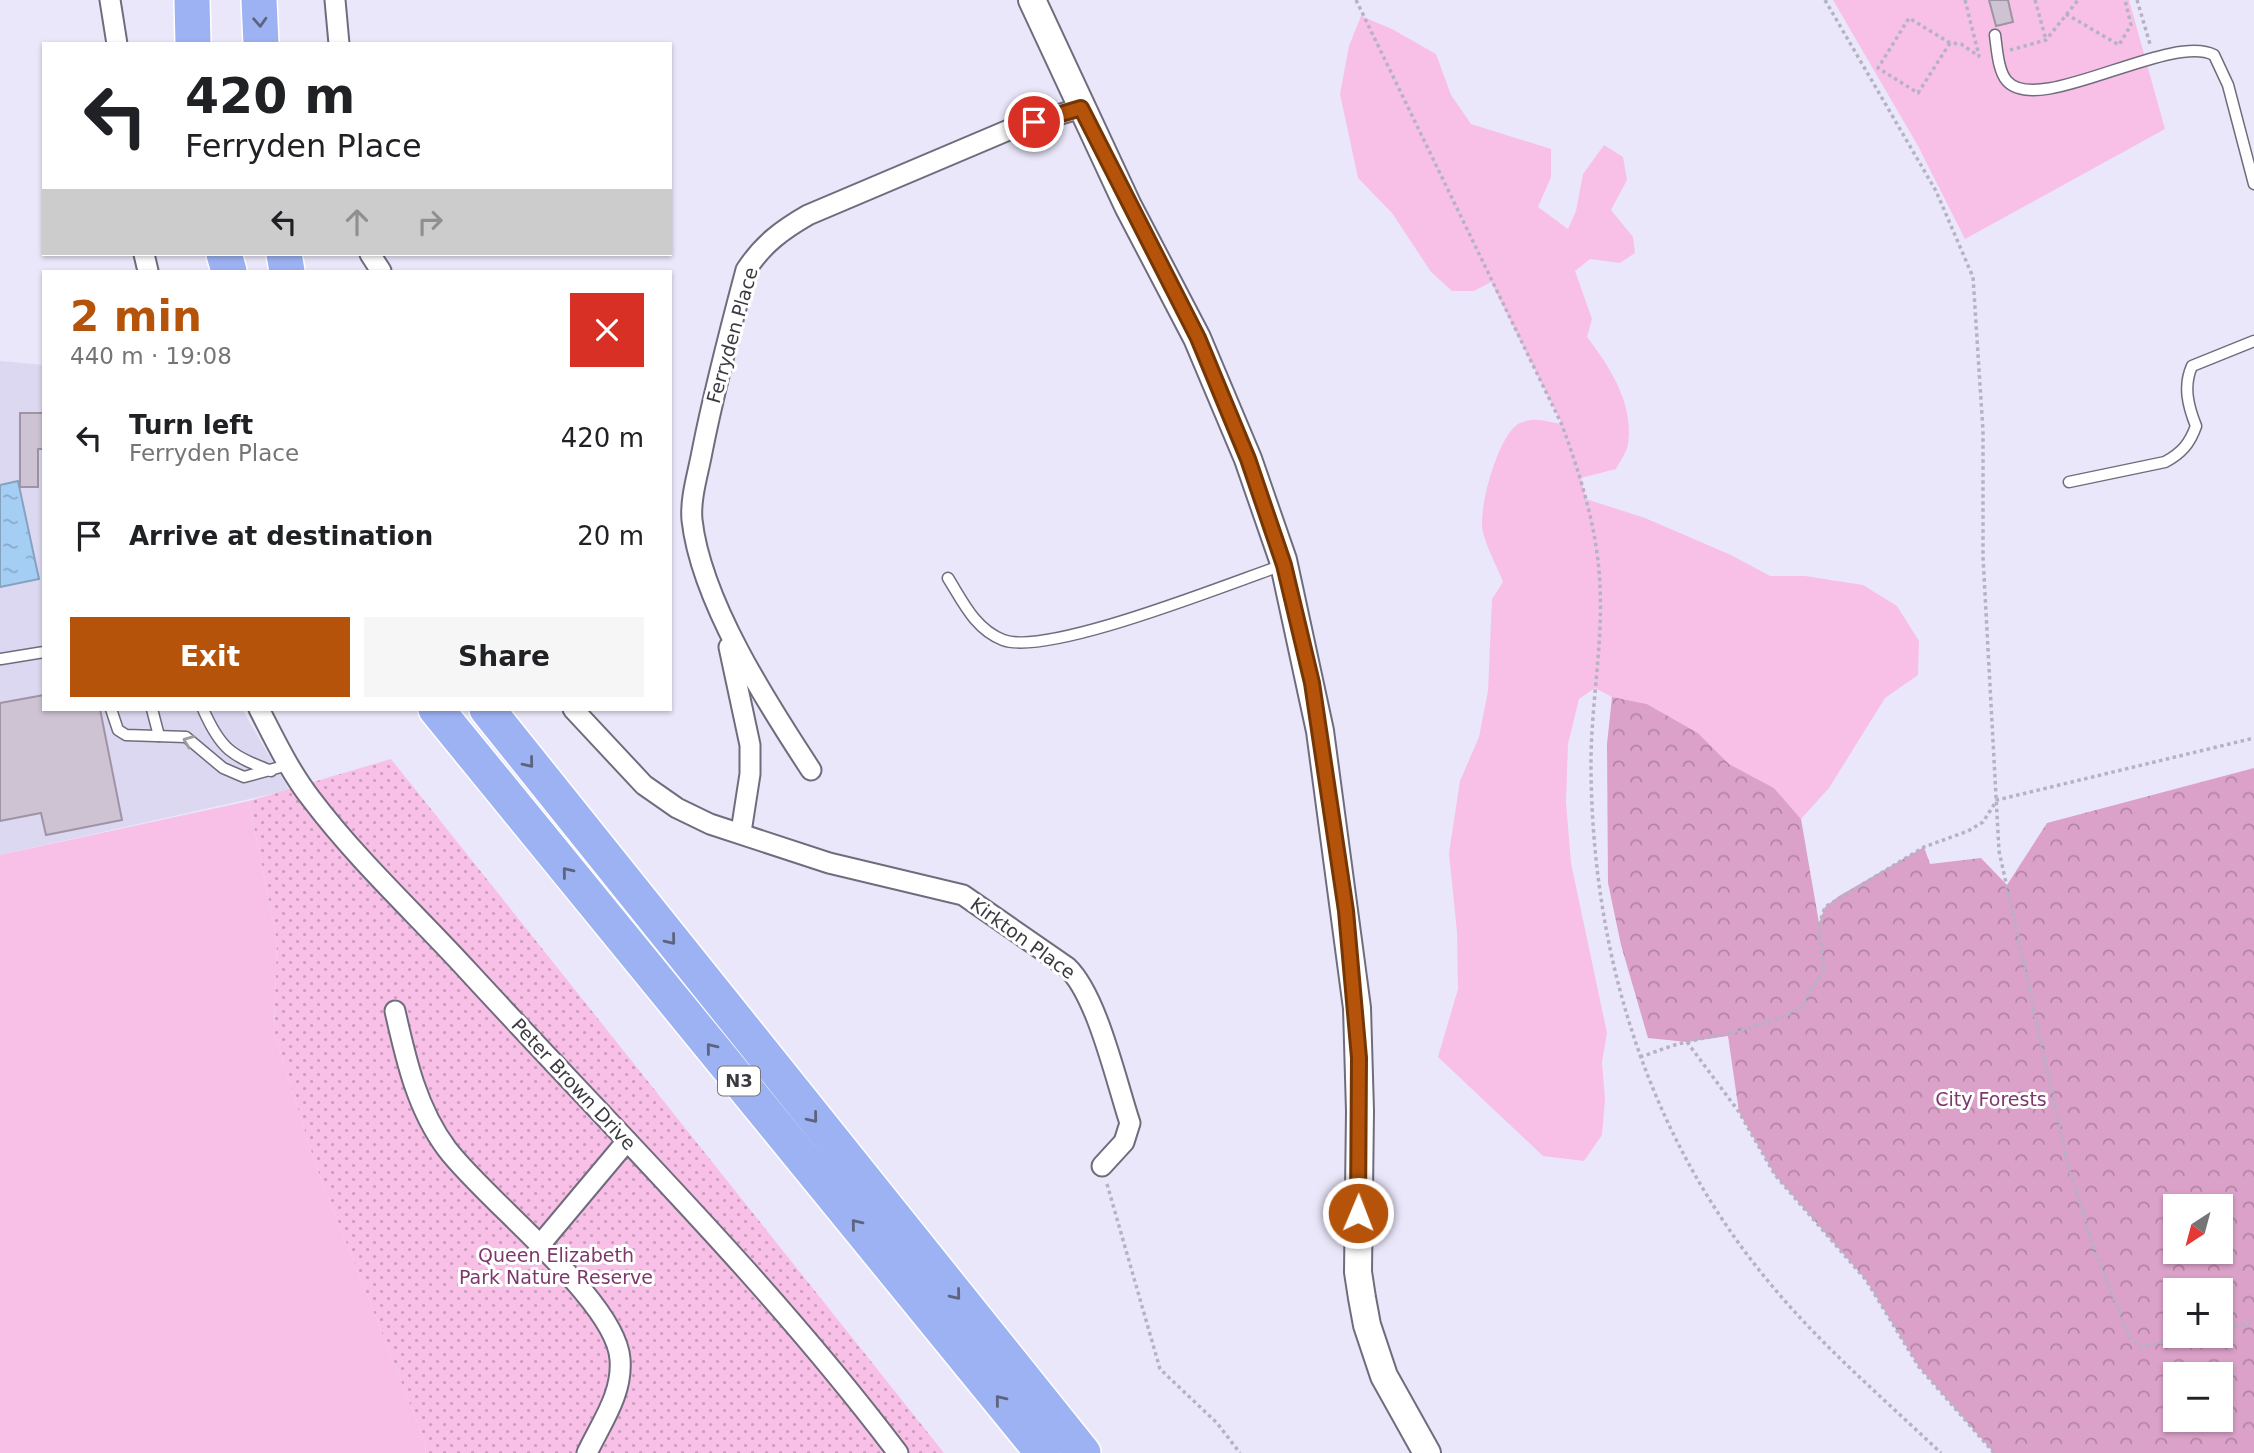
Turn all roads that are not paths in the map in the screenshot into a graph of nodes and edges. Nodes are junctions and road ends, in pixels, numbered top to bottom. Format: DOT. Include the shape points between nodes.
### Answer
graph roads {
  1 [pos="110,0"];
  2 [pos="191,0"];
  3 [pos="206,0"];
  4 [pos="259,0"];
  5 [pos="335,0"];
  6 [pos="1032,0"];
  7 [pos="1995,35"];
  8 [pos="117,42"];
  9 [pos="193,42"];
  10 [pos="208,42"];
  11 [pos="261,42"];
  12 [pos="339,42"];
  13 [pos="1081,108"];
  14 [pos="2254,184"];
  15 [pos="2254,341"];
  16 [pos="2069,482"];
  17 [pos="1284,565"];
  18 [pos="948,578"];
  19 [pos="717,602"];
  20 [pos="42,652"];
  21 [pos="1,659"];
  22 [pos="112,711"];
  23 [pos="153,711"];
  24 [pos="204,711"];
  25 [pos="260,711"];
  26 [pos="438,711"];
  27 [pos="489,711"];
  28 [pos="575,711"];
  29 [pos="159,736"];
  30 [pos="280,768"];
  31 [pos="811,770"];
  32 [pos="741,832"];
  33 [pos="395,1011"];
  34 [pos="627,1140"];
  35 [pos="1102,1166"];
  36 [pos="539,1246"];
  37 [pos="587,1453"];
  38 [pos="898,1453"];
  39 [pos="1043,1453"];
  40 [pos="1083,1453"];
  41 [pos="1427,1453"];
  1 -- 8 [label="street"];
  2 -- 9 [label="highway"];
  3 -- 10 [label="highway"];
  4 -- 11 [label="highway, one-way"];
  5 -- 12 [label="street"];
  6 -- 13 [label="main road"];
  7 -- 14 [label="lane" via="2005,80 2014,88 2039,91 2174,53 2200,49 2214,55 2228,85"];
  13 -- 17 [label="main road" via="1198,338 1248,459"];
  13 -- 19 [label="street, Ferryden Place" via="1011,129 918,166 808,215 759,249 741,288 693,500 692,521"];
  15 -- 16 [label="lane" via="2192,366 2189,408 2196,426 2185,449 2175,457"];
  17 -- 18 [label="lane" via="1072,637 1028,645 1004,641 977,625"];
  17 -- 41 [label="main road" via="1318,719 1357,1008 1358,1272 1364,1312 1384,1376"];
  19 -- 31 [label="street, Ferryden Place" via="766,702"];
  19 -- 32 [label="street, Ferryden Place" via="750,746"];
  20 -- 21 [label="lane"];
  22 -- 29 [label="lane" via="118,730"];
  23 -- 29 [label="lane"];
  24 -- 30 [label="lane" via="229,753"];
  25 -- 30 [label="street, Peter Brown Drive"];
  39 -- 26 [label="highway, N3, one-way"];
  27 -- 40 [label="highway, N3, one-way"];
  28 -- 32 [label="street, Kirkton Place" via="644,785 710,824"];
  30 -- 29 [label="lane, one-way" via="244,777 223,768 186,737"];
  30 -- 34 [label="street, Peter Brown Drive"];
  32 -- 35 [label="street, Kirkton Place" via="868,875 963,895 1073,972 1091,1004 1130,1124 1124,1142"];
  33 -- 36 [label="street" via="422,1107 445,1146"];
  34 -- 36 [label="street"];
  34 -- 38 [label="street, Peter Brown Drive" via="680,1194"];
  36 -- 37 [label="street" via="597,1307 618,1346 620,1377"];
}
